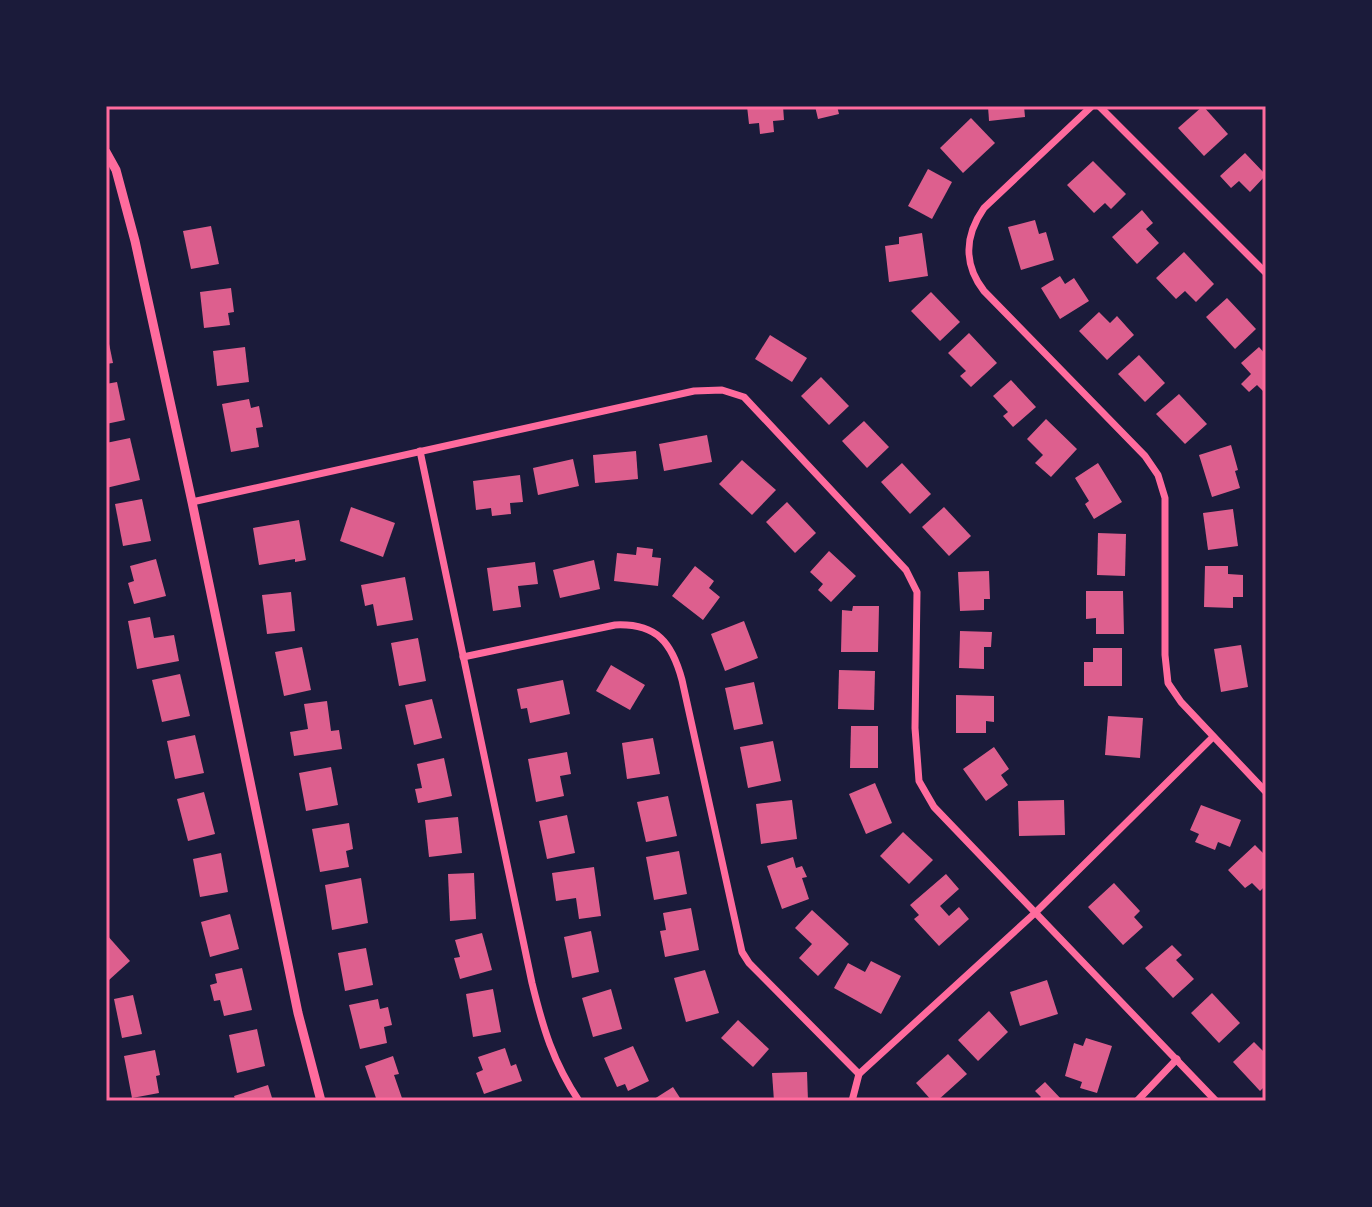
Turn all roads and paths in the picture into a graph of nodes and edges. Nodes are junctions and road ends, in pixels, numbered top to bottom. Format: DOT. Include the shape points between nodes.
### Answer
graph roads {
  1 [pos="1092,106"];
  2 [pos="1099,106"];
  3 [pos="106,152"];
  4 [pos="1266,273"];
  5 [pos="420,451"];
  6 [pos="192,502"];
  7 [pos="463,657"];
  8 [pos="1213,737"];
  9 [pos="1266,792"];
  10 [pos="1036,912"];
  11 [pos="1177,1059"];
  12 [pos="859,1074"];
  13 [pos="321,1101"];
  14 [pos="579,1101"];
  15 [pos="852,1101"];
  16 [pos="1137,1101"];
  17 [pos="1216,1101"];
  1 -- 8 [label="street" via="984,208 971,233 968,258 984,291 1158,475 1166,510 1166,673 1173,693"];
  2 -- 4 [label="street"];
  3 -- 6 [label="street" via="135,241"];
  5 -- 6 [label="street"];
  5 -- 7 [label="street"];
  5 -- 10 [label="street" via="694,391 722,390 744,397 906,570 917,592 919,781 934,807"];
  6 -- 13 [label="street"];
  7 -- 12 [label="street" via="615,625 641,627 667,642 682,680 742,952"];
  7 -- 14 [label="street" via="543,1027 554,1059"];
  8 -- 9 [label="street"];
  8 -- 10 [label="street"];
  10 -- 11 [label="street"];
  10 -- 12 [label="street"];
  11 -- 16 [label="street"];
  11 -- 17 [label="street"];
  12 -- 15 [label="street"];
}
